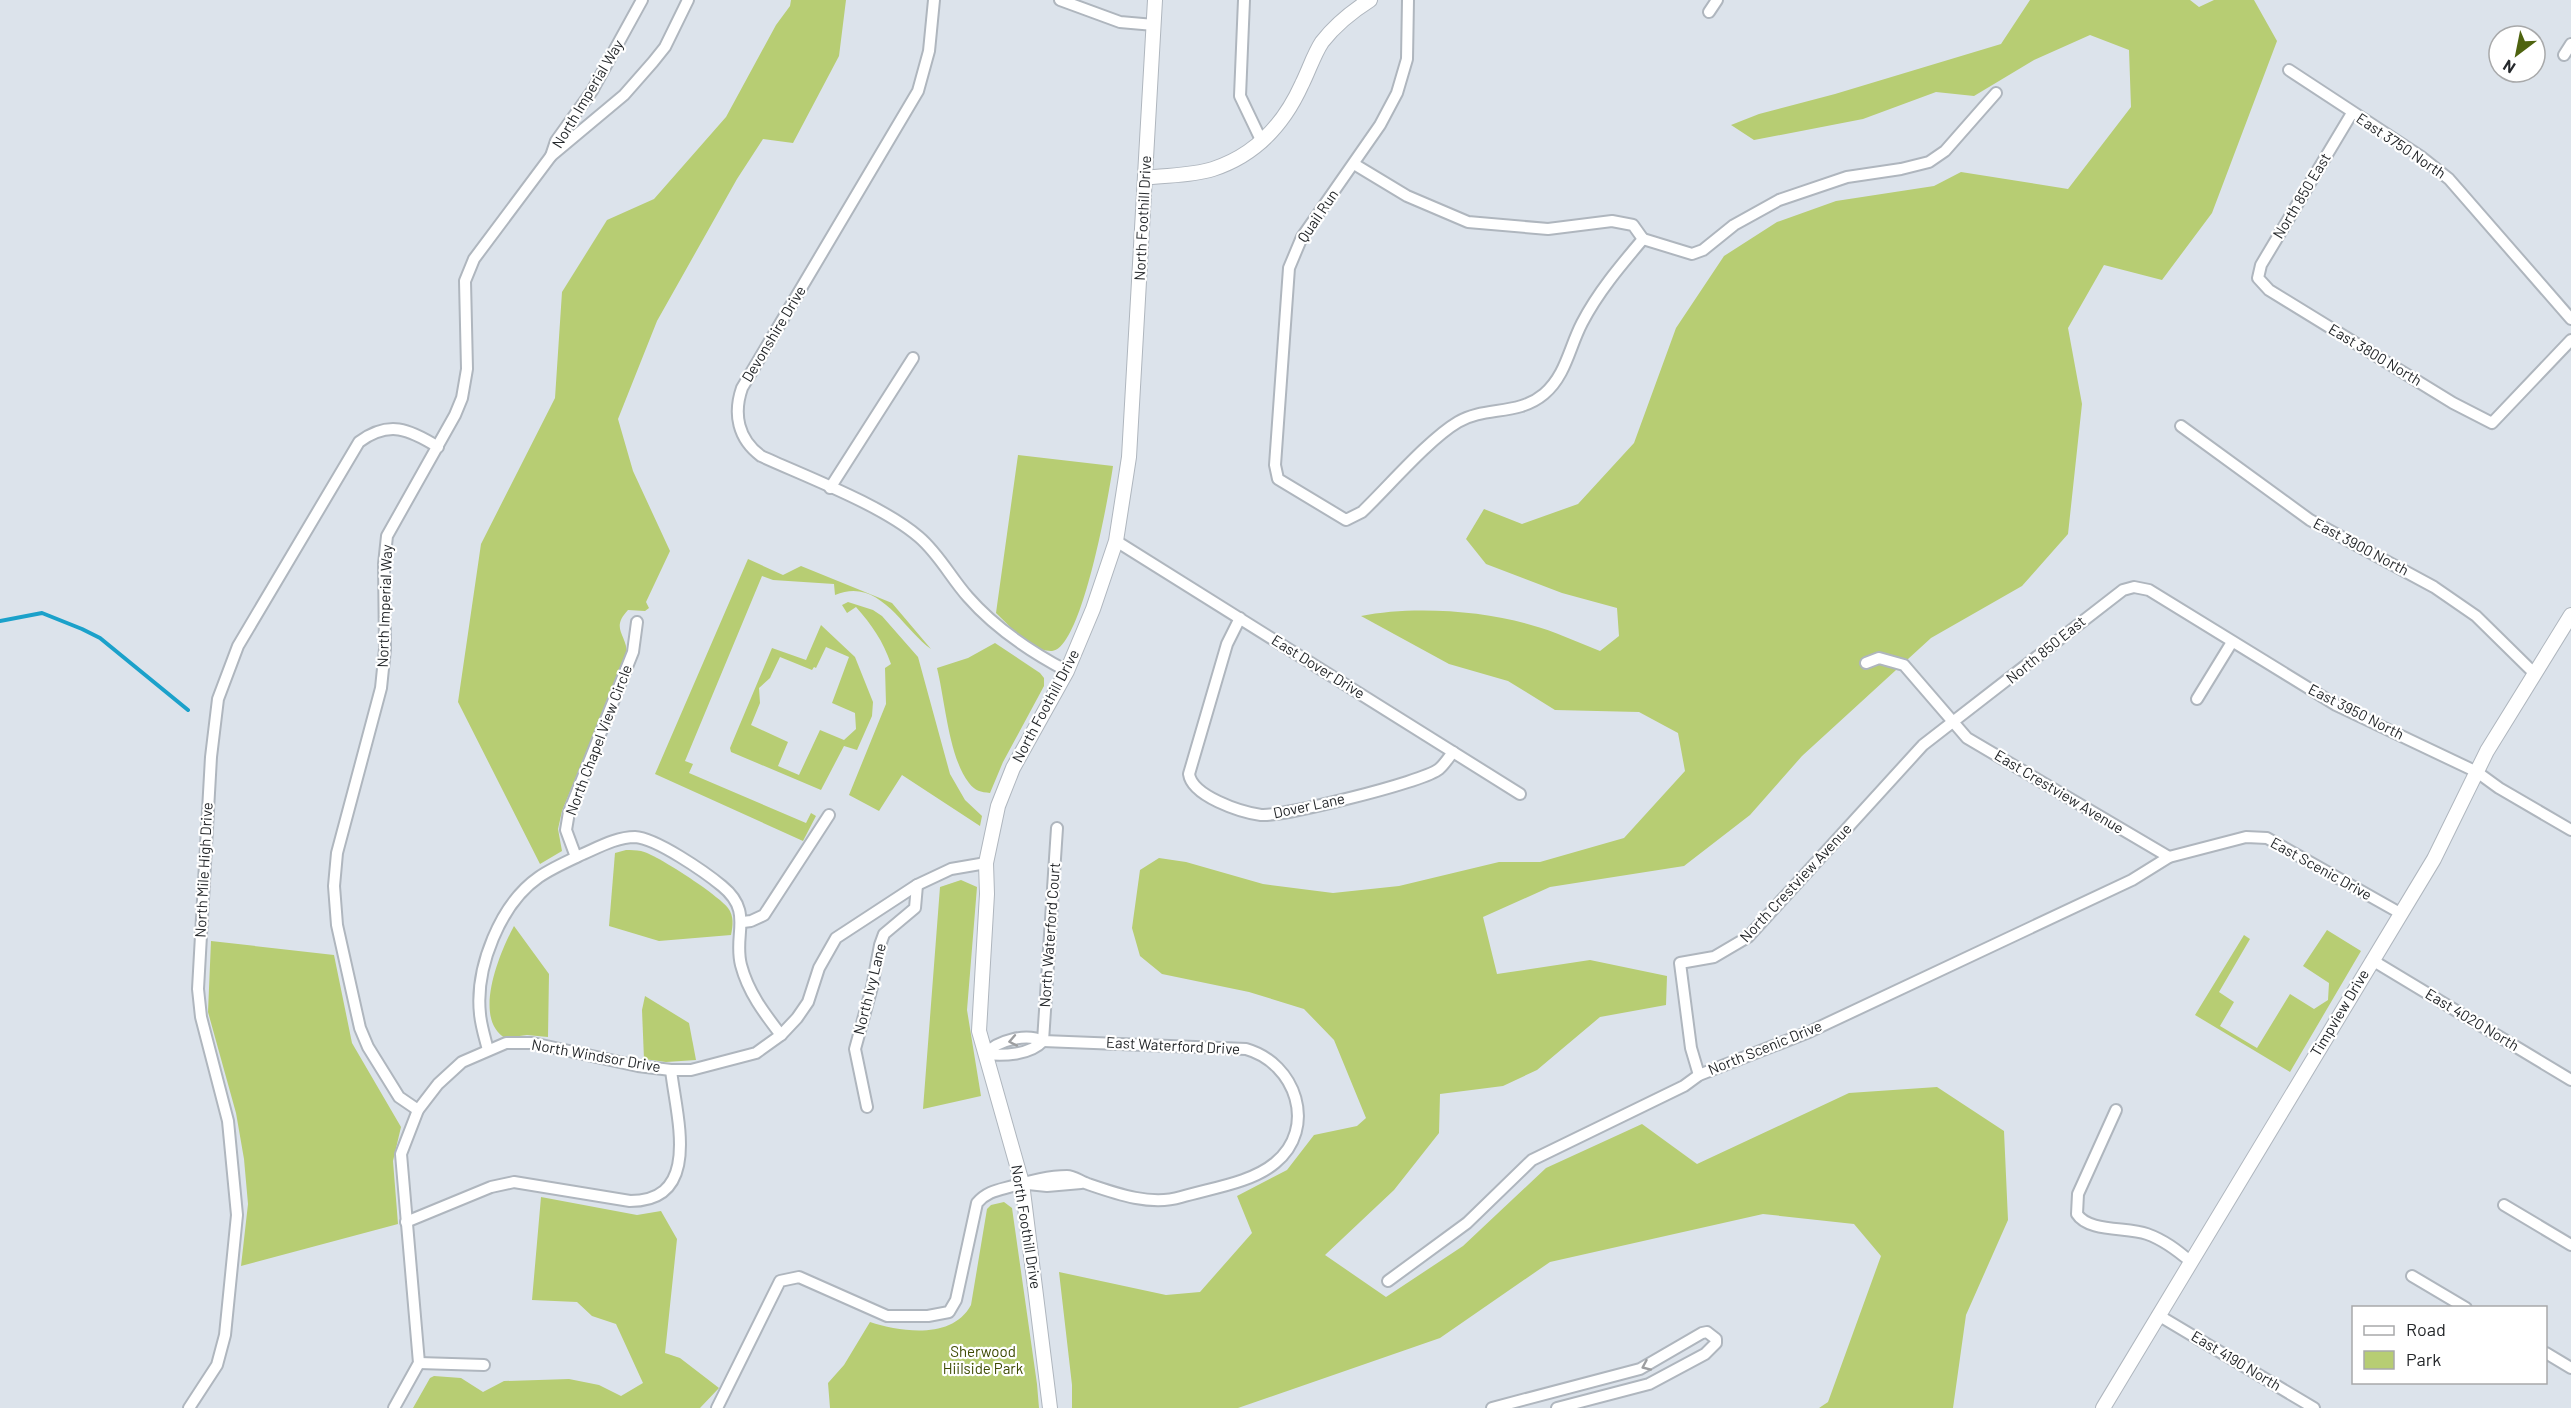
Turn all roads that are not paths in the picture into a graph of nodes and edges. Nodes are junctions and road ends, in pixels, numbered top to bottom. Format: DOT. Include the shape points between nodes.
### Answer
graph roads {
  1 [pos="642,0"];
  2 [pos="688,0"];
  3 [pos="934,0"];
  4 [pos="1060,0"];
  5 [pos="1155,0"];
  6 [pos="1244,0"];
  7 [pos="1370,0"];
  8 [pos="1408,0"];
  9 [pos="1717,0"];
  10 [pos="1709,12"];
  11 [pos="1154,25"];
  12 [pos="2571,44"];
  13 [pos="2564,55"];
  14 [pos="2289,70"];
  15 [pos="1996,93"];
  16 [pos="2352,113"];
  17 [pos="1262,142"];
  18 [pos="551,156"];
  19 [pos="1354,164"];
  20 [pos="1145,178"];
  21 [pos="1643,239"];
  22 [pos="2261,281"];
  23 [pos="2571,319"];
  24 [pos="2571,340"];
  25 [pos="913,357"];
  26 [pos="2181,426"];
  27 [pos="438,447"];
  28 [pos="830,488"];
  29 [pos="1116,541"];
  30 [pos="2144,588"];
  31 [pos="2571,615"];
  32 [pos="1240,618"];
  33 [pos="637,622"];
  34 [pos="2232,642"];
  35 [pos="1866,663"];
  36 [pos="1067,671"];
  37 [pos="2535,674"];
  38 [pos="2197,699"];
  39 [pos="1953,723"];
  40 [pos="1453,752"];
  41 [pos="2477,772"];
  42 [pos="1520,794"];
  43 [pos="829,815"];
  44 [pos="1057,828"];
  45 [pos="2571,830"];
  46 [pos="576,857"];
  47 [pos="2169,857"];
  48 [pos="986,863"];
  49 [pos="918,885"];
  50 [pos="2400,913"];
  51 [pos="743,922"];
  52 [pos="2372,960"];
  53 [pos="782,1035"];
  54 [pos="1043,1041"];
  55 [pos="488,1050"];
  56 [pos="985,1054"];
  57 [pos="671,1070"];
  58 [pos="1699,1075"];
  59 [pos="2571,1080"];
  60 [pos="867,1107"];
  61 [pos="418,1110"];
  62 [pos="2116,1110"];
  63 [pos="1022,1183"];
  64 [pos="2504,1205"];
  65 [pos="406,1222"];
  66 [pos="2571,1245"];
  67 [pos="2191,1262"];
  68 [pos="2412,1276"];
  69 [pos="1388,1281"];
  70 [pos="2463,1306"];
  71 [pos="2158,1315"];
  72 [pos="2547,1354"];
  73 [pos="419,1363"];
  74 [pos="484,1365"];
  75 [pos="2570,1366"];
  76 [pos="2310,1407"];
  77 [pos="189,1408"];
  78 [pos="394,1408"];
  79 [pos="717,1408"];
  80 [pos="1050,1408"];
  81 [pos="1492,1408"];
  82 [pos="1557,1408"];
  83 [pos="2103,1408"];
  1 -- 18 [label="street, North Imperial Way" via="592,91 556,141"];
  2 -- 18 [label="street, North Imperial Way" via="654,62 624,95"];
  3 -- 28 [label="street, Devonshire Drive" via="929,51 918,91 738,398 741,432 754,451"];
  4 -- 11 [label="street" via="1120,22"];
  5 -- 11 [label="street, North Foothill Drive"];
  6 -- 17 [label="street" via="1240,96"];
  7 -- 17 [label="street" via="1344,17 1321,44 1292,105"];
  8 -- 19 [label="street, Quail Run" via="1407,59 1397,93"];
  9 -- 10 [label="street"];
  11 -- 20 [label="street, North Foothill Drive"];
  12 -- 13 [label="street"];
  14 -- 16 [label="street, East 3750 North"];
  15 -- 21 [label="street" via="1946,151 1929,162 1848,177 1779,200 1692,254"];
  16 -- 22 [label="street, North 850 East" via="2261,266"];
  16 -- 23 [label="street, East 3750 North" via="2449,179"];
  17 -- 20 [label="street" via="1211,170"];
  18 -- 27 [label="street, North Imperial Way" via="468,271 464,292 465,382 455,415"];
  19 -- 21 [label="street" via="1407,196 1468,222 1548,229 1612,221 1633,225"];
  19 -- 21 [label="street, Quail Run" via="1302,237 1289,268 1275,465 1278,479 1346,520 1362,512 1459,421 1482,413 1506,412 1543,395 1559,378 1597,297"];
  20 -- 29 [label="street, North Foothill Drive" via="1129,457"];
  22 -- 24 [label="street, East 3800 North" via="2279,296 2453,403 2492,423"];
  25 -- 28 [label="street"];
  26 -- 37 [label="street, East 3900 North" via="2310,520 2451,598 2476,616"];
  27 -- 61 [label="street, North Imperial Way" via="387,536 381,688 337,853 334,886 337,925 360,1028 399,1097"];
  27 -- 77 [label="street, North Mile High Drive" via="414,432 393,429 374,431 359,442 238,646 218,699 198,989 201,1017 228,1121 237,1215 225,1335 217,1365"];
  28 -- 36 [label="street, Devonshire Drive" via="919,537 968,597 996,624"];
  29 -- 32 [label="street, East Dover Drive"];
  29 -- 36 [label="street, North Foothill Drive"];
  30 -- 34 [label="street, East 3950 North"];
  30 -- 39 [label="street, North 850 East" via="2123,590 2112,596"];
  31 -- 37 [label="street, Timpview Drive"];
  32 -- 40 [label="street, East Dover Drive"];
  32 -- 40 [label="street, Dover Lane" via="1227,644 1189,774 1190,782 1198,790 1231,808 1262,815 1300,810 1420,778 1438,770"];
  33 -- 46 [label="street, North Chapel View Circle" via="633,652 568,812 566,830"];
  34 -- 38 [label="street"];
  34 -- 41 [label="street, East 3950 North" via="2336,705"];
  35 -- 39 [label="street, East Crestview Avenue" via="1879,658 1904,665"];
  36 -- 48 [label="street, North Foothill Drive" via="1013,768 998,806"];
  37 -- 41 [label="street, Timpview Drive"];
  39 -- 47 [label="street, East Crestview Avenue" via="1967,738"];
  39 -- 58 [label="street, North Crestview Avenue" via="1923,745 1748,937 1714,957 1680,963 1691,1048"];
  40 -- 42 [label="street, East Dover Drive"];
  41 -- 45 [label="street, East 3950 North"];
  41 -- 50 [label="street, Timpview Drive" via="2434,859"];
  43 -- 51 [label="street" via="764,915"];
  44 -- 54 [label="street, North Waterford Court"];
  46 -- 51 [label="street" via="613,841 635,837 650,841 721,885 735,899"];
  46 -- 55 [label="street" via="537,878 510,907 490,944 480,988 480,1015"];
  47 -- 50 [label="street, East Scenic Drive" via="2246,837 2267,838"];
  47 -- 58 [label="street, North Scenic Drive" via="2132,880 1886,997"];
  48 -- 49 [label="street, North Windsor Drive" via="951,869"];
  48 -- 56 [label="street, North Foothill Drive" via="979,1031"];
  49 -- 53 [label="street, North Windsor Drive" via="836,938 819,968 808,1002"];
  49 -- 60 [label="street, North Ivy Lane" via="915,908 884,934 855,1048"];
  50 -- 52 [label="street, Timpview Drive"];
  51 -- 53 [label="street" via="740,962 747,985"];
  52 -- 59 [label="street, East 4020 North"];
  52 -- 67 [label="street, Timpview Drive"];
  53 -- 57 [label="street, North Windsor Drive" via="756,1053 691,1070"];
  54 -- 56 [label="street, East Waterford Drive" via="1034,1036 994,1044"];
  54 -- 63 [label="street, East Waterford Drive" via="1246,1049 1279,1068 1295,1091 1298,1121 1294,1136 1276,1162 1263,1171 1178,1198 1123,1195 1085,1183"];
  55 -- 57 [label="street, North Windsor Drive" via="506,1043 532,1043"];
  55 -- 61 [label="street, North Windsor Drive" via="462,1062"];
  56 -- 63 [label="street, North Foothill Drive"];
  57 -- 65 [label="street" via="681,1160 674,1180 659,1194 630,1201 514,1182 491,1187"];
  58 -- 69 [label="street, North Scenic Drive" via="1532,1160 1467,1223"];
  61 -- 65 [label="street, North Windsor Drive" via="401,1154"];
  62 -- 67 [label="street" via="2078,1194 2077,1214 2084,1221 2145,1233"];
  63 -- 79 [label="street" via="986,1194 977,1203 956,1300 949,1312 887,1316 800,1277 780,1281"];
  63 -- 80 [label="street, North Foothill Drive"];
  64 -- 66 [label="street"];
  65 -- 73 [label="street, North Windsor Drive"];
  67 -- 71 [label="street, Timpview Drive"];
  68 -- 70 [label="street"];
  71 -- 76 [label="street, East 4190 North"];
  71 -- 83 [label="street, Timpview Drive"];
  72 -- 75 [label="street"];
  73 -- 74 [label="street"];
  73 -- 78 [label="street"];
  82 -- 81 [label="street, one-way" via="1649,1384 1705,1354 1716,1339 1702,1333 1640,1369"];
}
